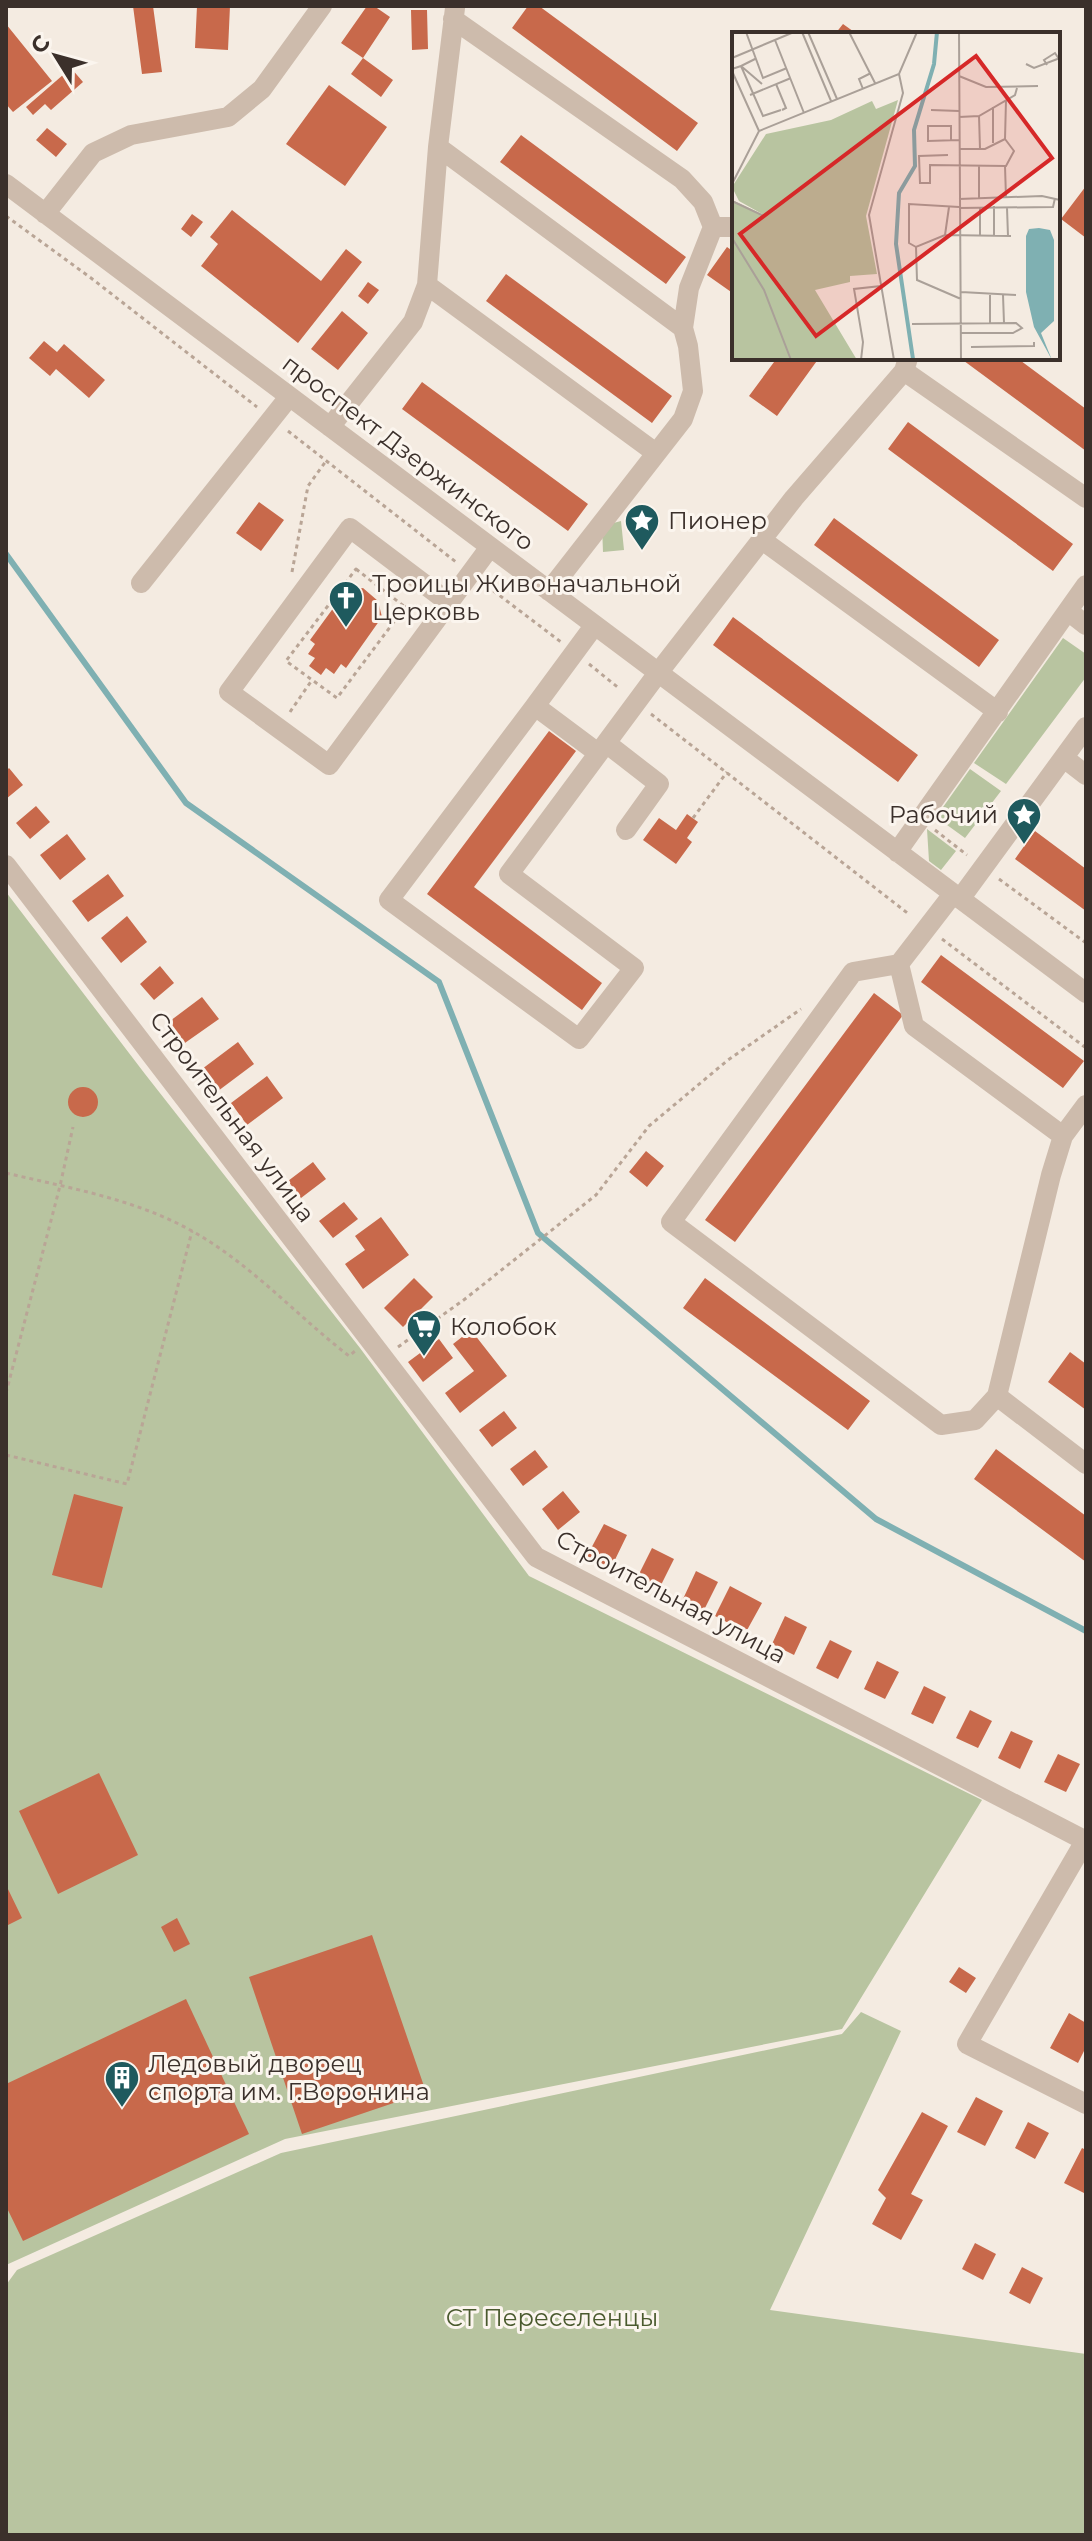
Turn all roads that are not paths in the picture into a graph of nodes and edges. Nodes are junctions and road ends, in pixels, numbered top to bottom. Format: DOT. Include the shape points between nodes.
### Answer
graph roads {
  1 [pos="322,6"];
  2 [pos="454,12"];
  3 [pos="438,147"];
  4 [pos="6,184"];
  5 [pos="45,214"];
  6 [pos="713,227"];
  7 [pos="732,227"];
  8 [pos="427,285"];
  9 [pos="683,328"];
  10 [pos="906,365"];
  11 [pos="289,397"];
  12 [pos="330,427"];
  13 [pos="656,453"];
  14 [pos="1086,498"];
  15 [pos="762,540"];
  16 [pos="490,547"];
  17 [pos="141,583"];
  18 [pos="1086,585"];
  19 [pos="549,591"];
  20 [pos="448,602"];
  21 [pos="1068,611"];
  22 [pos="1086,625"];
  23 [pos="594,626"];
  24 [pos="658,673"];
  25 [pos="535,706"];
  26 [pos="998,712"];
  27 [pos="1086,727"];
  28 [pos="602,748"];
  29 [pos="1064,758"];
  30 [pos="1086,775"];
  31 [pos="626,830"];
  32 [pos="897,852"];
  33 [pos="6,865"];
  34 [pos="957,897"];
  35 [pos="899,964"];
  36 [pos="1086,993"];
  37 [pos="1086,1105"];
  38 [pos="1063,1136"];
  39 [pos="997,1396"];
  40 [pos="1086,1464"];
  41 [pos="1086,1841"];
  42 [pos="1086,2104"];
  1 -- 5 [label="street" via="262,89 228,117 131,135 93,153"];
  2 -- 3 [label="street"];
  2 -- 6 [label="street" via="682,179 703,202"];
  3 -- 8 [label="street"];
  3 -- 9 [label="street"];
  4 -- 5 [label="street, проспект Дзержинского"];
  5 -- 11 [label="street, проспект Дзержинского"];
  6 -- 7 [label="street"];
  6 -- 9 [label="street" via="689,288"];
  8 -- 12 [label="street" via="413,322"];
  8 -- 13 [label="street"];
  9 -- 13 [label="street" via="693,391 683,419"];
  10 -- 14 [label="street"];
  10 -- 15 [label="street"];
  11 -- 12 [label="street, проспект Дзержинского"];
  11 -- 17 [label="street"];
  12 -- 16 [label="street, проспект Дзержинского"];
  13 -- 19 [label="street"];
  15 -- 24 [label="street"];
  15 -- 26 [label="street"];
  16 -- 19 [label="street, проспект Дзержинского"];
  16 -- 20 [label="street"];
  18 -- 21 [label="street"];
  19 -- 23 [label="street, проспект Дзержинского"];
  20 -- 20 [label="street" via="329,765 229,692 350,528"];
  21 -- 22 [label="street"];
  21 -- 26 [label="street"];
  23 -- 24 [label="street, проспект Дзержинского"];
  23 -- 25 [label="street"];
  24 -- 28 [label="street"];
  24 -- 32 [label="street, проспект Дзержинского"];
  25 -- 28 [label="street"];
  25 -- 28 [label="street" via="389,900 579,1039 634,968 509,874"];
  26 -- 32 [label="street"];
  27 -- 29 [label="street"];
  28 -- 31 [label="street" via="659,784"];
  29 -- 30 [label="street"];
  29 -- 34 [label="street"];
  32 -- 34 [label="street, проспект Дзержинского"];
  33 -- 41 [label="street, Строительная улица" via="536,1557"];
  34 -- 35 [label="street"];
  34 -- 36 [label="street, проспект Дзержинского"];
  35 -- 38 [label="street" via="914,1026"];
  35 -- 39 [label="street" via="853,972 671,1222 941,1425 975,1420"];
  37 -- 38 [label="street"];
  38 -- 39 [label="street"];
  39 -- 40 [label="street"];
  41 -- 42 [label="street" via="967,2044"];
}
